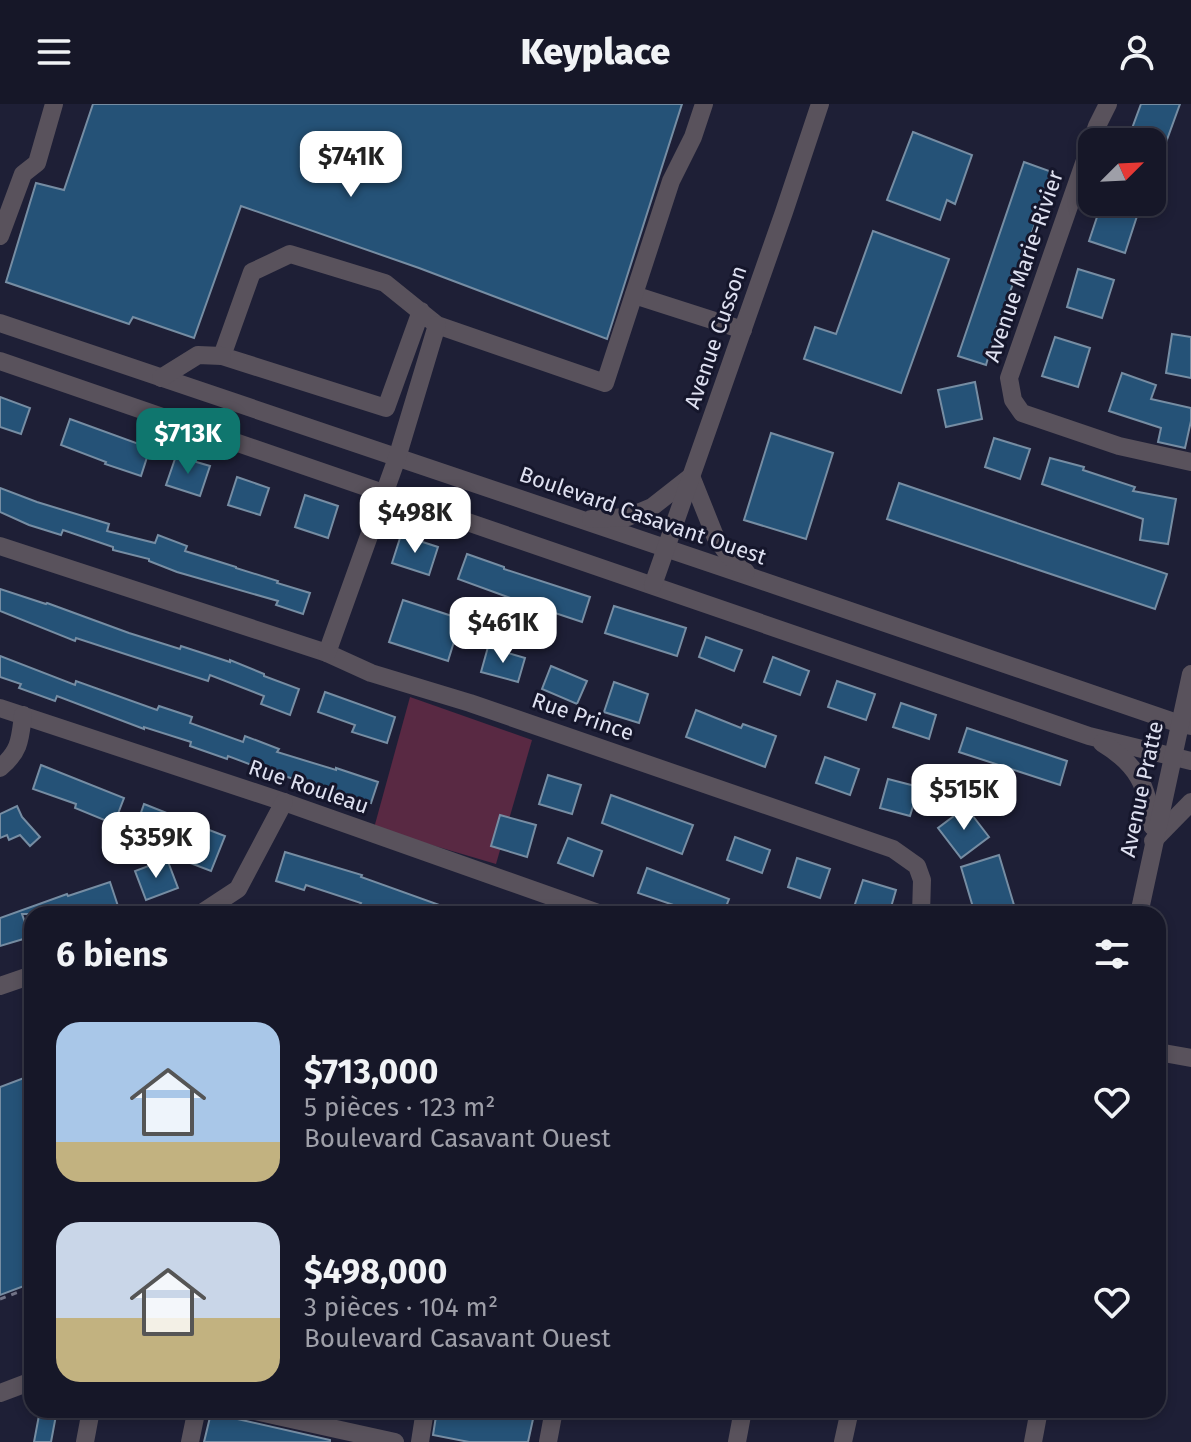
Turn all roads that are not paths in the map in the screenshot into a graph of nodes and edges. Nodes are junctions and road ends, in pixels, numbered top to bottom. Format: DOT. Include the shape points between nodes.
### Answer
graph roads {
  1 [pos="54,104"];
  2 [pos="704,104"];
  3 [pos="820,104"];
  4 [pos="1108,104"];
  5 [pos="0,236"];
  6 [pos="634,295"];
  7 [pos="421,311"];
  8 [pos="0,323"];
  9 [pos="437,325"];
  10 [pos="743,330"];
  11 [pos="222,356"];
  12 [pos="0,361"];
  13 [pos="161,378"];
  14 [pos="397,458"];
  15 [pos="1191,462"];
  16 [pos="691,476"];
  17 [pos="385,493"];
  18 [pos="582,520"];
  19 [pos="0,546"];
  20 [pos="666,548"];
  21 [pos="751,577"];
  22 [pos="653,585"];
  23 [pos="327,653"];
  24 [pos="1191,674"];
  25 [pos="0,708"];
  26 [pos="23,715"];
  27 [pos="1185,725"];
  28 [pos="1089,736"];
  29 [pos="1182,758"];
  30 [pos="0,768"];
  31 [pos="284,802"];
  32 [pos="1191,802"];
  33 [pos="1153,841"];
  34 [pos="212,906"];
  35 [pos="578,906"];
  36 [pos="921,906"];
  37 [pos="1141,906"];
  38 [pos="24,978"];
  39 [pos="0,986"];
  40 [pos="1166,1053"];
  41 [pos="1191,1058"];
  42 [pos="24,1384"];
  43 [pos="0,1393"];
  44 [pos="90,1418"];
  45 [pos="195,1418"];
  46 [pos="286,1418"];
  47 [pos="424,1418"];
  48 [pos="552,1418"];
  49 [pos="742,1418"];
  50 [pos="848,1418"];
  51 [pos="1038,1418"];
  52 [pos="85,1442"];
  53 [pos="190,1442"];
  54 [pos="395,1442"];
  55 [pos="420,1442"];
  56 [pos="548,1442"];
  57 [pos="737,1442"];
  58 [pos="843,1442"];
  59 [pos="1033,1442"];
  1 -- 5 [label="street" via="37,163 23,174"];
  2 -- 6 [label="street" via="671,181"];
  3 -- 10 [label="street, Avenue Cusson"];
  4 -- 15 [label="street, Avenue Marie-Rivier" via="1009,378 1013,400 1022,413 1040,420"];
  6 -- 9 [label="street" via="605,383"];
  6 -- 10 [label="street"];
  7 -- 9 [label="street"];
  7 -- 11 [label="street" via="386,408"];
  7 -- 11 [label="street" via="385,283 290,254 252,272"];
  8 -- 13 [label="street, Boulevard Casavant Ouest"];
  9 -- 14 [label="street"];
  10 -- 16 [label="street, Avenue Cusson"];
  11 -- 13 [label="street" via="198,355"];
  12 -- 17 [label="street"];
  13 -- 14 [label="street, Boulevard Casavant Ouest"];
  14 -- 17 [label="street"];
  14 -- 18 [label="street, Boulevard Casavant Ouest"];
  16 -- 18 [label="street" via="652,507 628,517"];
  16 -- 20 [label="street, Avenue Cusson"];
  16 -- 21 [label="street" via="715,536"];
  17 -- 22 [label="street"];
  17 -- 23 [label="street"];
  18 -- 20 [label="street, Boulevard Casavant Ouest"];
  19 -- 23 [label="street, Rue Prince"];
  20 -- 21 [label="street, Boulevard Casavant Ouest"];
  20 -- 22 [label="street, Avenue Cusson"];
  21 -- 27 [label="street, Boulevard Casavant Ouest"];
  22 -- 28 [label="street"];
  23 -- 36 [label="street, Rue Prince" via="371,673 893,849 917,866"];
  24 -- 27 [label="street, Avenue Pratte"];
  25 -- 26 [label="street, Rue Rouleau"];
  26 -- 30 [label="street" via="20,741"];
  26 -- 31 [label="street, Rue Rouleau"];
  27 -- 29 [label="street, Avenue Pratte"];
  28 -- 29 [label="street"];
  28 -- 33 [label="street" via="1135,769 1145,788"];
  29 -- 33 [label="street, Avenue Pratte"];
  31 -- 34 [label="street" via="238,889"];
  31 -- 35 [label="street, Rue Rouleau"];
  32 -- 33 [label="street"];
  33 -- 37 [label="street, Avenue Pratte"];
  38 -- 39 [label="street"];
  40 -- 41 [label="street"];
  42 -- 43 [label="street"];
  44 -- 52 [label="street"];
  45 -- 53 [label="street"];
  46 -- 54 [label="street"];
  47 -- 55 [label="street"];
  48 -- 56 [label="street"];
  49 -- 57 [label="street"];
  50 -- 58 [label="street"];
  51 -- 59 [label="street"];
}
